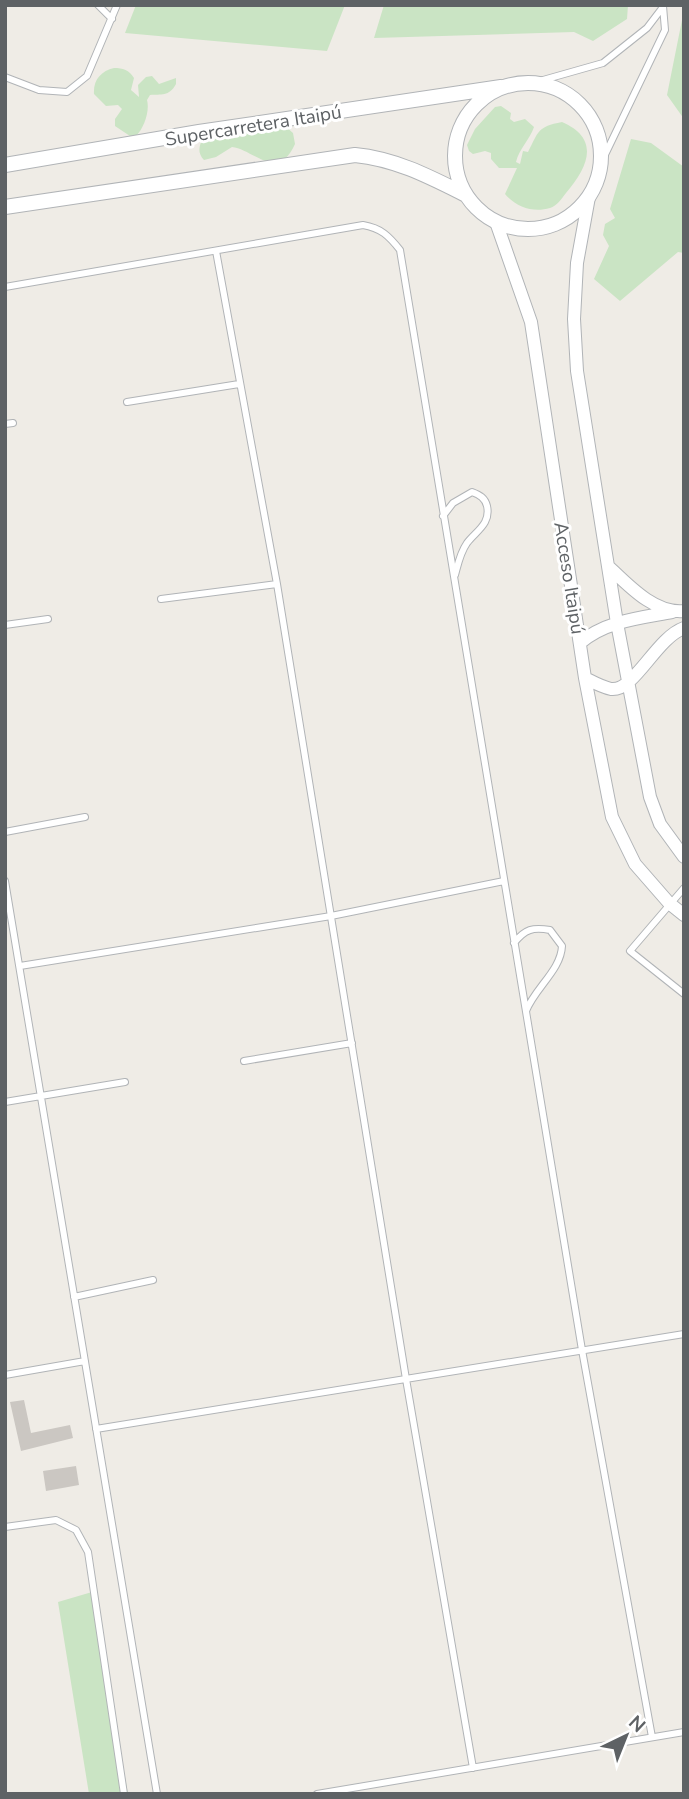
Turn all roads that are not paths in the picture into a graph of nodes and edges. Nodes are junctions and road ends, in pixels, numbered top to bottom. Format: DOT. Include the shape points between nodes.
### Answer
graph roads {
  1 [pos="98,5"];
  2 [pos="117,5"];
  3 [pos="664,6"];
  4 [pos="111,19"];
  5 [pos="5,77"];
  6 [pos="536,82"];
  7 [pos="501,87"];
  8 [pos="601,163"];
  9 [pos="5,165"];
  10 [pos="466,195"];
  11 [pos="589,197"];
  12 [pos="5,207"];
  13 [pos="496,222"];
  14 [pos="216,251"];
  15 [pos="5,288"];
  16 [pos="239,384"];
  17 [pos="127,402"];
  18 [pos="13,423"];
  19 [pos="5,424"];
  20 [pos="443,516"];
  21 [pos="609,567"];
  22 [pos="454,580"];
  23 [pos="277,584"];
  24 [pos="161,599"];
  25 [pos="678,611"];
  26 [pos="48,619"];
  27 [pos="617,623"];
  28 [pos="5,625"];
  29 [pos="684,628"];
  30 [pos="580,643"];
  31 [pos="585,678"];
  32 [pos="629,684"];
  33 [pos="85,817"];
  34 [pos="5,832"];
  35 [pos="684,858"];
  36 [pos="5,881"];
  37 [pos="504,881"];
  38 [pos="684,888"];
  39 [pos="669,903"];
  40 [pos="684,915"];
  41 [pos="331,916"];
  42 [pos="514,943"];
  43 [pos="20,967"];
  44 [pos="684,994"];
  45 [pos="526,1012"];
  46 [pos="352,1043"];
  47 [pos="244,1061"];
  48 [pos="125,1082"];
  49 [pos="41,1096"];
  50 [pos="5,1102"];
  51 [pos="153,1280"];
  52 [pos="74,1297"];
  53 [pos="684,1334"];
  54 [pos="582,1350"];
  55 [pos="85,1361"];
  56 [pos="5,1375"];
  57 [pos="407,1379"];
  58 [pos="96,1429"];
  59 [pos="5,1527"];
  60 [pos="684,1732"];
  61 [pos="652,1737"];
  62 [pos="473,1768"];
  63 [pos="124,1794"];
  64 [pos="157,1794"];
  65 [pos="317,1794"];
  1 -- 4 [label="lane"];
  2 -- 4 [label="lane"];
  3 -- 6 [label="lane" via="647,28 603,63"];
  3 -- 8 [label="lane" via="665,30"];
  4 -- 5 [label="lane" via="87,76 67,92 39,90"];
  6 -- 7 [label="street, Supercarretera Itaipú"];
  6 -- 8 [label="street, Supercarretera Itaipú" via="558,88 592,119 600,140"];
  7 -- 9 [label="street, Supercarretera Itaipú"];
  7 -- 10 [label="street, Supercarretera Itaipú" via="482,97 458,132 454,154"];
  8 -- 11 [label="street, Supercarretera Itaipú"];
  10 -- 12 [label="street, Supercarretera Itaipú" via="420,172 381,158 355,155"];
  10 -- 13 [label="street, Supercarretera Itaipú"];
  11 -- 13 [label="street, Supercarretera Itaipú" via="575,213 537,229"];
  11 -- 21 [label="street, Acceso Itaipú" via="577,263 574,320 577,371"];
  13 -- 30 [label="street, Acceso Itaipú" via="531,322"];
  14 -- 15 [label="lane"];
  14 -- 16 [label="lane"];
  14 -- 20 [label="lane" via="363,225 391,238 400,250"];
  16 -- 17 [label="lane"];
  16 -- 23 [label="lane"];
  18 -- 19 [label="lane"];
  20 -- 22 [label="lane"];
  20 -- 22 [label="lane" via="453,503 472,492 485,501 489,513 466,545"];
  21 -- 25 [label="street" via="655,604"];
  21 -- 27 [label="street, Acceso Itaipú"];
  22 -- 37 [label="lane"];
  23 -- 24 [label="lane"];
  23 -- 41 [label="lane"];
  25 -- 27 [label="street"];
  26 -- 28 [label="lane"];
  27 -- 30 [label="street"];
  27 -- 32 [label="street, Acceso Itaipú"];
  29 -- 32 [label="street" via="664,640"];
  30 -- 31 [label="street, Acceso Itaipú"];
  31 -- 32 [label="street" via="610,688"];
  31 -- 39 [label="street, Acceso Itaipú" via="612,817 635,864"];
  32 -- 35 [label="street, Acceso Itaipú" via="650,797 660,824"];
  33 -- 34 [label="lane"];
  36 -- 43 [label="lane"];
  37 -- 41 [label="lane"];
  37 -- 42 [label="lane"];
  38 -- 39 [label="lane"];
  39 -- 40 [label="street, Acceso Itaipú"];
  39 -- 44 [label="lane" via="630,951"];
  41 -- 43 [label="lane"];
  41 -- 46 [label="lane"];
  42 -- 45 [label="lane"];
  42 -- 45 [label="lane" via="534,927 550,930 562,946 559,961"];
  43 -- 49 [label="lane"];
  45 -- 54 [label="lane"];
  46 -- 47 [label="lane"];
  46 -- 57 [label="lane"];
  48 -- 49 [label="lane"];
  49 -- 50 [label="lane"];
  49 -- 52 [label="lane"];
  51 -- 52 [label="lane"];
  52 -- 55 [label="lane"];
  53 -- 54 [label="lane"];
  54 -- 57 [label="lane"];
  54 -- 61 [label="lane"];
  55 -- 56 [label="lane"];
  55 -- 58 [label="lane"];
  57 -- 58 [label="lane"];
  57 -- 62 [label="lane"];
  58 -- 64 [label="lane"];
  59 -- 63 [label="lane" via="56,1520 76,1530 88,1552"];
  60 -- 61 [label="lane"];
  61 -- 62 [label="lane"];
  62 -- 65 [label="lane"];
}
